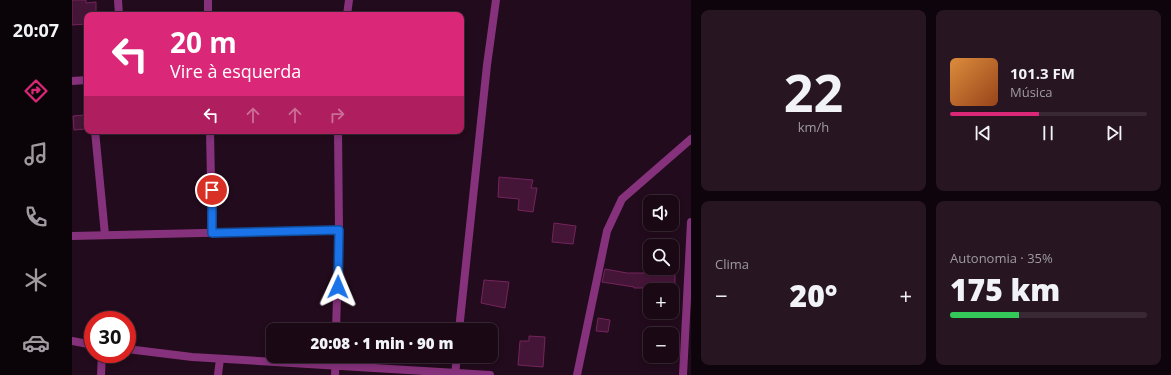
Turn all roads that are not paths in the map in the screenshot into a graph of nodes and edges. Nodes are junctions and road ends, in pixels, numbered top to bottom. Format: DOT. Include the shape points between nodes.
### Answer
graph roads {
  1 [pos="118,0"];
  2 [pos="208,0"];
  3 [pos="348,0"];
  4 [pos="496,0"];
  5 [pos="119,12"];
  6 [pos="208,12"];
  7 [pos="347,12"];
  8 [pos="84,80"];
  9 [pos="72,81"];
  10 [pos="95,134"];
  11 [pos="210,134"];
  12 [pos="338,134"];
  13 [pos="691,139"];
  14 [pos="691,222"];
  15 [pos="339,230"];
  16 [pos="212,233"];
  17 [pos="105,235"];
  18 [pos="72,236"];
  19 [pos="336,323"];
  20 [pos="460,323"];
  21 [pos="72,341"];
  22 [pos="84,343"];
  23 [pos="136,350"];
  24 [pos="220,359"];
  25 [pos="102,363"];
  26 [pos="456,363"];
  27 [pos="335,371"];
  28 [pos="455,374"];
  29 [pos="101,375"];
  30 [pos="218,375"];
  31 [pos="490,375"];
  32 [pos="577,375"];
  33 [pos="683,375"];
  1 -- 5 [label="street"];
  2 -- 6 [label="street"];
  3 -- 7 [label="street"];
  4 -- 20 [label="street" via="486,64"];
  8 -- 9 [label="street"];
  10 -- 17 [label="street"];
  11 -- 16 [label="street"];
  12 -- 15 [label="street"];
  13 -- 32 [label="street" via="622,199 607,232"];
  14 -- 33 [label="street"];
  15 -- 16 [label="street"];
  15 -- 19 [label="street"];
  16 -- 17 [label="street"];
  17 -- 18 [label="street"];
  21 -- 22 [label="street"];
  23 -- 24 [label="street"];
  24 -- 27 [label="street"];
  24 -- 30 [label="street"];
  25 -- 29 [label="street"];
  26 -- 28 [label="street"];
  27 -- 28 [label="street"];
  28 -- 31 [label="street"];
}
